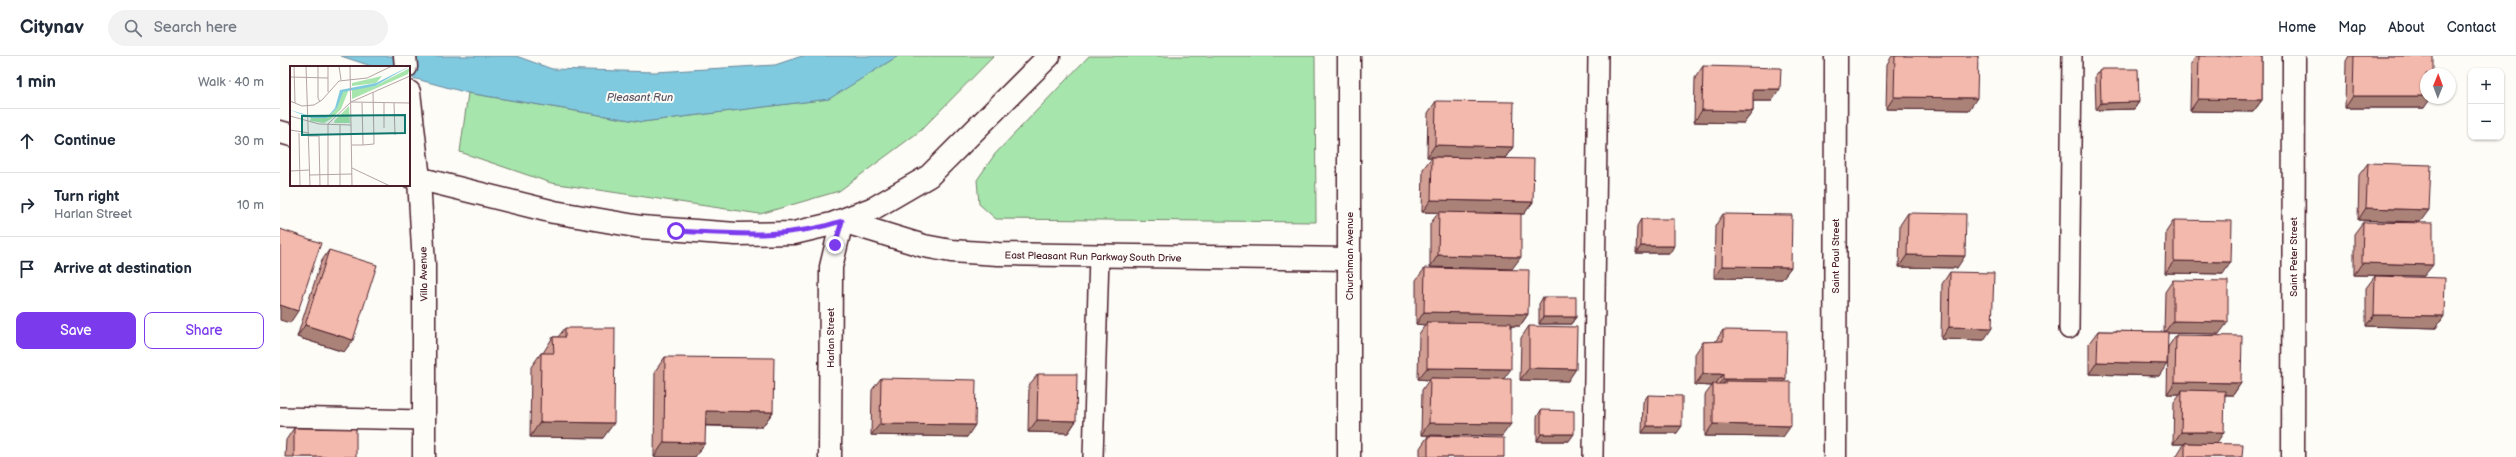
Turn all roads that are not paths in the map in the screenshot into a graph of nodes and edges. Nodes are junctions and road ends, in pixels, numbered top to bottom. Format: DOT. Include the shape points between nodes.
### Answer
graph roads {
  1 [pos="405,56"];
  2 [pos="1049,56"];
  3 [pos="1349,56"];
  4 [pos="1598,56"];
  5 [pos="1836,56"];
  6 [pos="2072,56"];
  7 [pos="2294,56"];
  8 [pos="406,66"];
  9 [pos="410,101"];
  10 [pos="280,132"];
  11 [pos="290,135"];
  12 [pos="414,177"];
  13 [pos="842,221"];
  14 [pos="1099,256"];
  15 [pos="1349,259"];
  16 [pos="2069,329"];
  17 [pos="280,417"];
  18 [pos="424,420"];
  19 [pos="424,457"];
  20 [pos="830,457"];
  21 [pos="1093,457"];
  22 [pos="1349,457"];
  23 [pos="1593,457"];
  24 [pos="1835,457"];
  25 [pos="2293,457"];
  1 -- 8 [label="street"];
  2 -- 13 [label="street" via="929,176 874,208"];
  3 -- 15 [label="street, Churchman Avenue"];
  4 -- 23 [label="lane"];
  5 -- 24 [label="street, Saint Paul Street"];
  6 -- 16 [label="lane"];
  7 -- 25 [label="street, Saint Peter Street"];
  9 -- 12 [label="street, Villa Avenue" via="414,137"];
  10 -- 11 [label="street"];
  12 -- 13 [label="street" via="554,212 641,227 736,234 776,234 816,229"];
  12 -- 18 [label="street, Villa Avenue" via="424,265"];
  13 -- 14 [label="street, East Pleasant Run Parkway South Drive" via="924,246 951,251"];
  13 -- 20 [label="street, Harlan Street" via="831,267"];
  14 -- 15 [label="street, East Pleasant Run Parkway South Drive"];
  14 -- 21 [label="lane"];
  15 -- 22 [label="street, Churchman Avenue"];
  17 -- 18 [label="lane"];
  18 -- 19 [label="street, Villa Avenue"];
}
